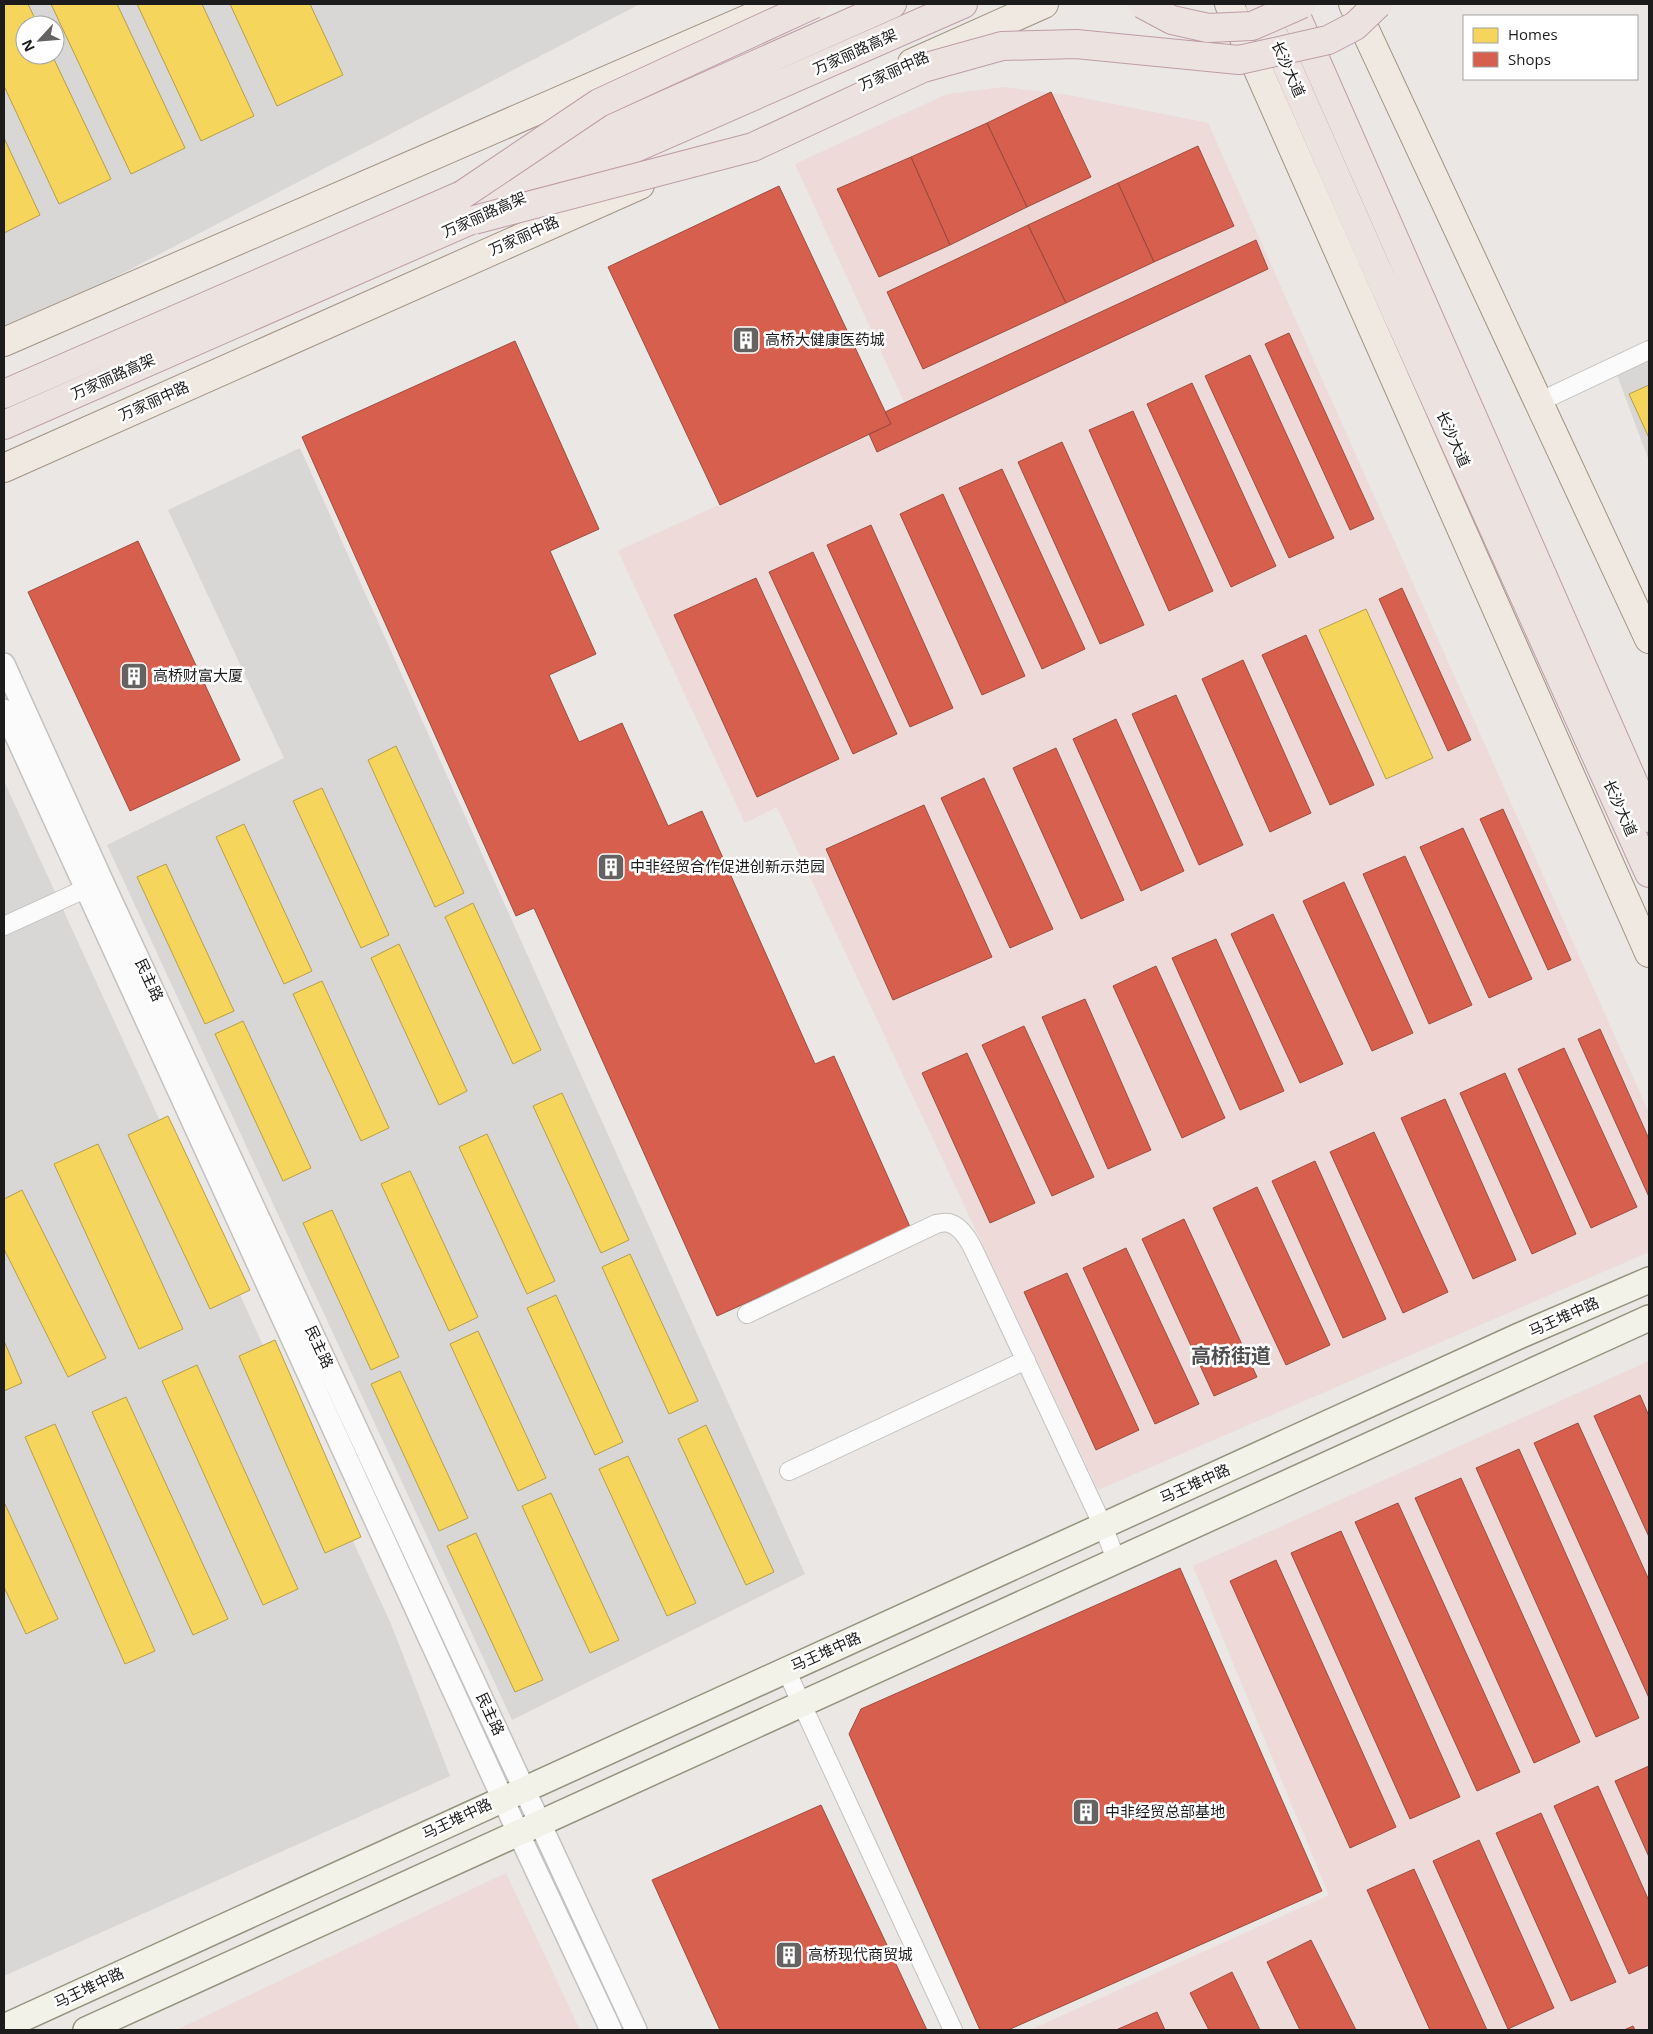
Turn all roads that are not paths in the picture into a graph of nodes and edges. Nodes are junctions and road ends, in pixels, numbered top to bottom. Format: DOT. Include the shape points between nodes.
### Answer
graph roads {
  1 [pos="784,4"];
  2 [pos="814,4"];
  3 [pos="892,4"];
  4 [pos="963,4"];
  5 [pos="1044,4"];
  6 [pos="1142,4"];
  7 [pos="1229,4"];
  8 [pos="1260,4"];
  9 [pos="1291,4"];
  10 [pos="1302,4"];
  11 [pos="1353,4"];
  12 [pos="1378,4"];
  13 [pos="462,195"];
  14 [pos="474,220"];
  15 [pos="4,342"];
  16 [pos="1649,350"];
  17 [pos="4,394"];
  18 [pos="1539,402"];
  19 [pos="4,425"];
  20 [pos="4,468"];
  21 [pos="1649,639"];
  22 [pos="4,664"];
  23 [pos="4,710"];
  24 [pos="1649,818"];
  25 [pos="1649,872"];
  26 [pos="86,889"];
  27 [pos="4,926"];
  28 [pos="1649,953"];
  29 [pos="1649,1280"];
  30 [pos="747,1314"];
  31 [pos="1649,1318"];
  32 [pos="1026,1360"];
  33 [pos="789,1472"];
  34 [pos="1103,1526"];
  35 [pos="1115,1557"];
  36 [pos="786,1670"];
  37 [pos="801,1701"];
  38 [pos="514,1794"];
  39 [pos="540,1820"];
  40 [pos="517,1830"];
  41 [pos="4,2026"];
  42 [pos="86,2030"];
  43 [pos="610,2030"];
  44 [pos="636,2030"];
  45 [pos="953,2030"];
  1 -- 15 [label="main road"];
  2 -- 13 [label="highway, bridge" via="599,103"];
  3 -- 13 [label="highway, 万家丽路高架, bridge"];
  4 -- 14 [label="highway, 万家丽路高架, bridge"];
  5 -- 20 [label="main road, 万家丽中路"];
  6 -- 10 [label="highway, bridge" via="1172,20 1208,28 1252,26"];
  7 -- 28 [label="main road"];
  8 -- 25 [label="highway, 长沙大道, bridge"];
  9 -- 24 [label="highway, 长沙大道, bridge"];
  11 -- 18 [label="main road"];
  12 -- 14 [label="highway, bridge" via="1355,26 1328,40 1239,60 1076,44 1002,46 923,68 753,147"];
  13 -- 17 [label="highway, 万家丽路高架"];
  14 -- 19 [label="highway, 万家丽路高架"];
  16 -- 18 [label="street"];
  18 -- 21 [label="main road"];
  22 -- 38 [label="street, 民主路"];
  23 -- 26 [label="street, 民主路"];
  26 -- 27 [label="street"];
  26 -- 38 [label="street, 民主路"];
  29 -- 34 [label="main road, 马王堆中路"];
  30 -- 32 [label="street" via="936,1224 948,1223 958,1228 971,1244"];
  31 -- 35 [label="main road"];
  32 -- 33 [label="street"];
  32 -- 34 [label="street"];
  34 -- 35 [label="street"];
  34 -- 36 [label="main road, 马王堆中路"];
  35 -- 37 [label="main road"];
  36 -- 37 [label="street"];
  36 -- 38 [label="main road, 马王堆中路"];
  37 -- 39 [label="main road"];
  37 -- 45 [label="street"];
  38 -- 39 [label="street, 民主路"];
  38 -- 40 [label="street, 民主路"];
  38 -- 41 [label="main road, 马王堆中路"];
  39 -- 40 [label="main road"];
  39 -- 44 [label="street, 民主路"];
  40 -- 42 [label="main road"];
  40 -- 43 [label="street, 民主路"];
}
